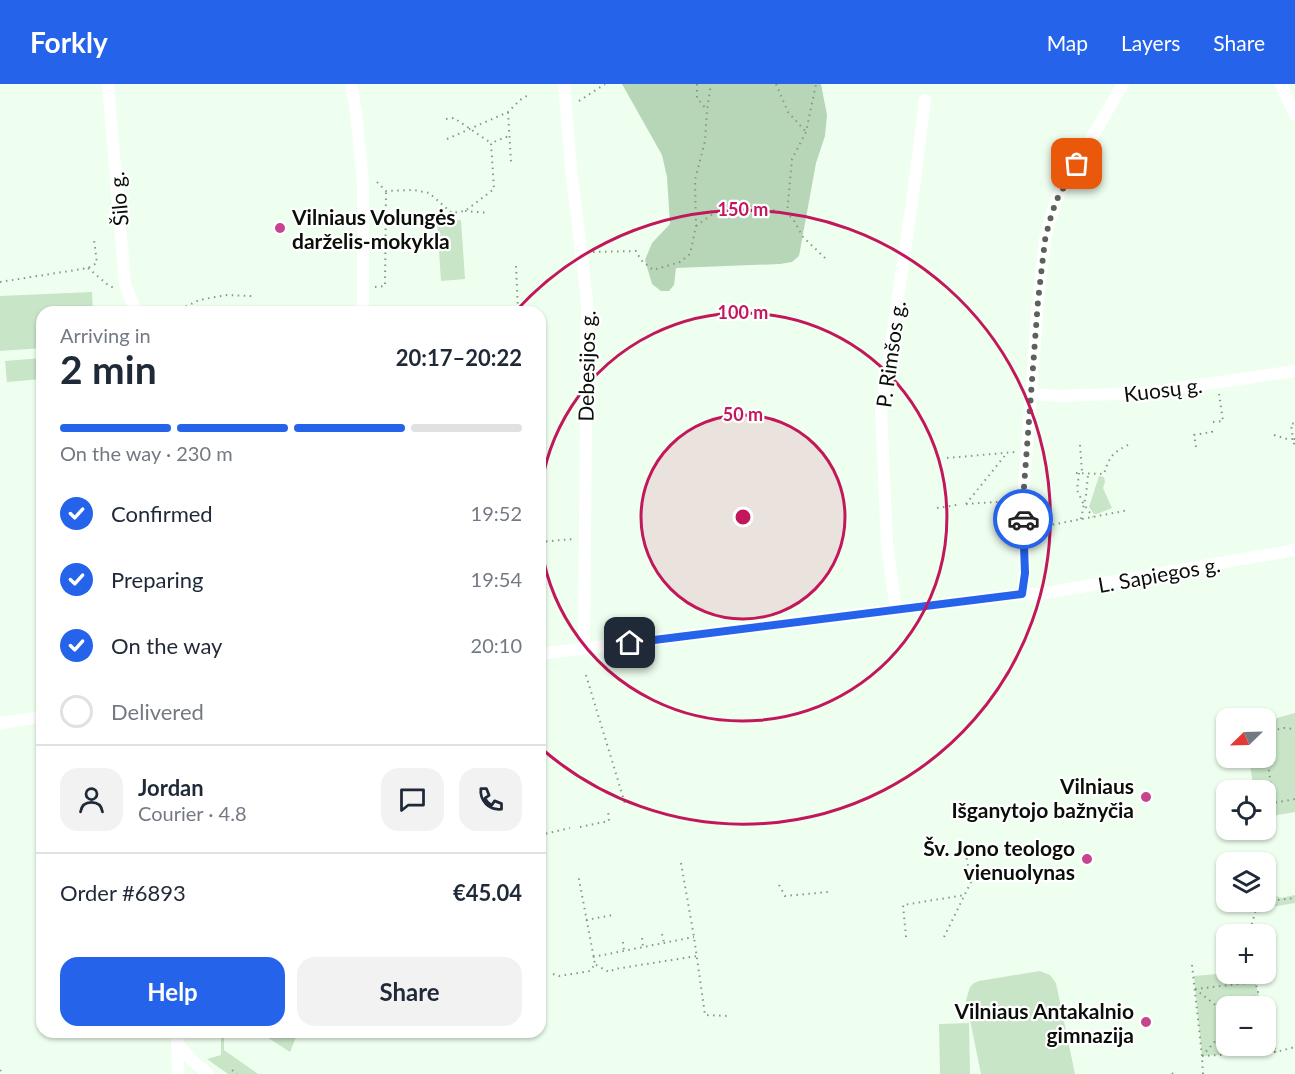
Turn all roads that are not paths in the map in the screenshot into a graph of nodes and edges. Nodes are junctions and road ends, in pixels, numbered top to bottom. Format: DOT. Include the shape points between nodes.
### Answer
graph roads {
  1 [pos="108,84"];
  2 [pos="351,84"];
  3 [pos="564,84"];
  4 [pos="1123,84"];
  5 [pos="1281,84"];
  6 [pos="925,100"];
  7 [pos="1295,115"];
  8 [pos="133,306"];
  9 [pos="363,306"];
  10 [pos="1295,371"];
  11 [pos="1031,394"];
  12 [pos="1295,550"];
  13 [pos="1022,594"];
  14 [pos="896,610"];
  15 [pos="584,649"];
  16 [pos="546,653"];
  17 [pos="36,718"];
  18 [pos="0,723"];
  19 [pos="177,1038"];
  20 [pos="205,1071"];
  21 [pos="180,1074"];
  1 -- 8 [label="street, Šilo g." via="125,284"];
  2 -- 9 [label="street" via="363,183"];
  3 -- 15 [label="street, Debesijos g." via="587,312"];
  4 -- 11 [label="street" via="1066,182 1049,223"];
  5 -- 7 [label="street"];
  6 -- 14 [label="street, P. Rimšos g." via="881,410 887,544"];
  10 -- 11 [label="street, Kuosų g." via="1144,393"];
  11 -- 13 [label="street" via="1023,500"];
  12 -- 13 [label="street, L. Sapiegos g."];
  13 -- 14 [label="street, L. Sapiegos g."];
  14 -- 15 [label="street, L. Sapiegos g."];
  15 -- 16 [label="street, L. Sapiegos g."];
  17 -- 18 [label="street"];
  19 -- 20 [label="street"];
  19 -- 21 [label="street"];
  20 -- 21 [label="street" via="190,1068"];
}
